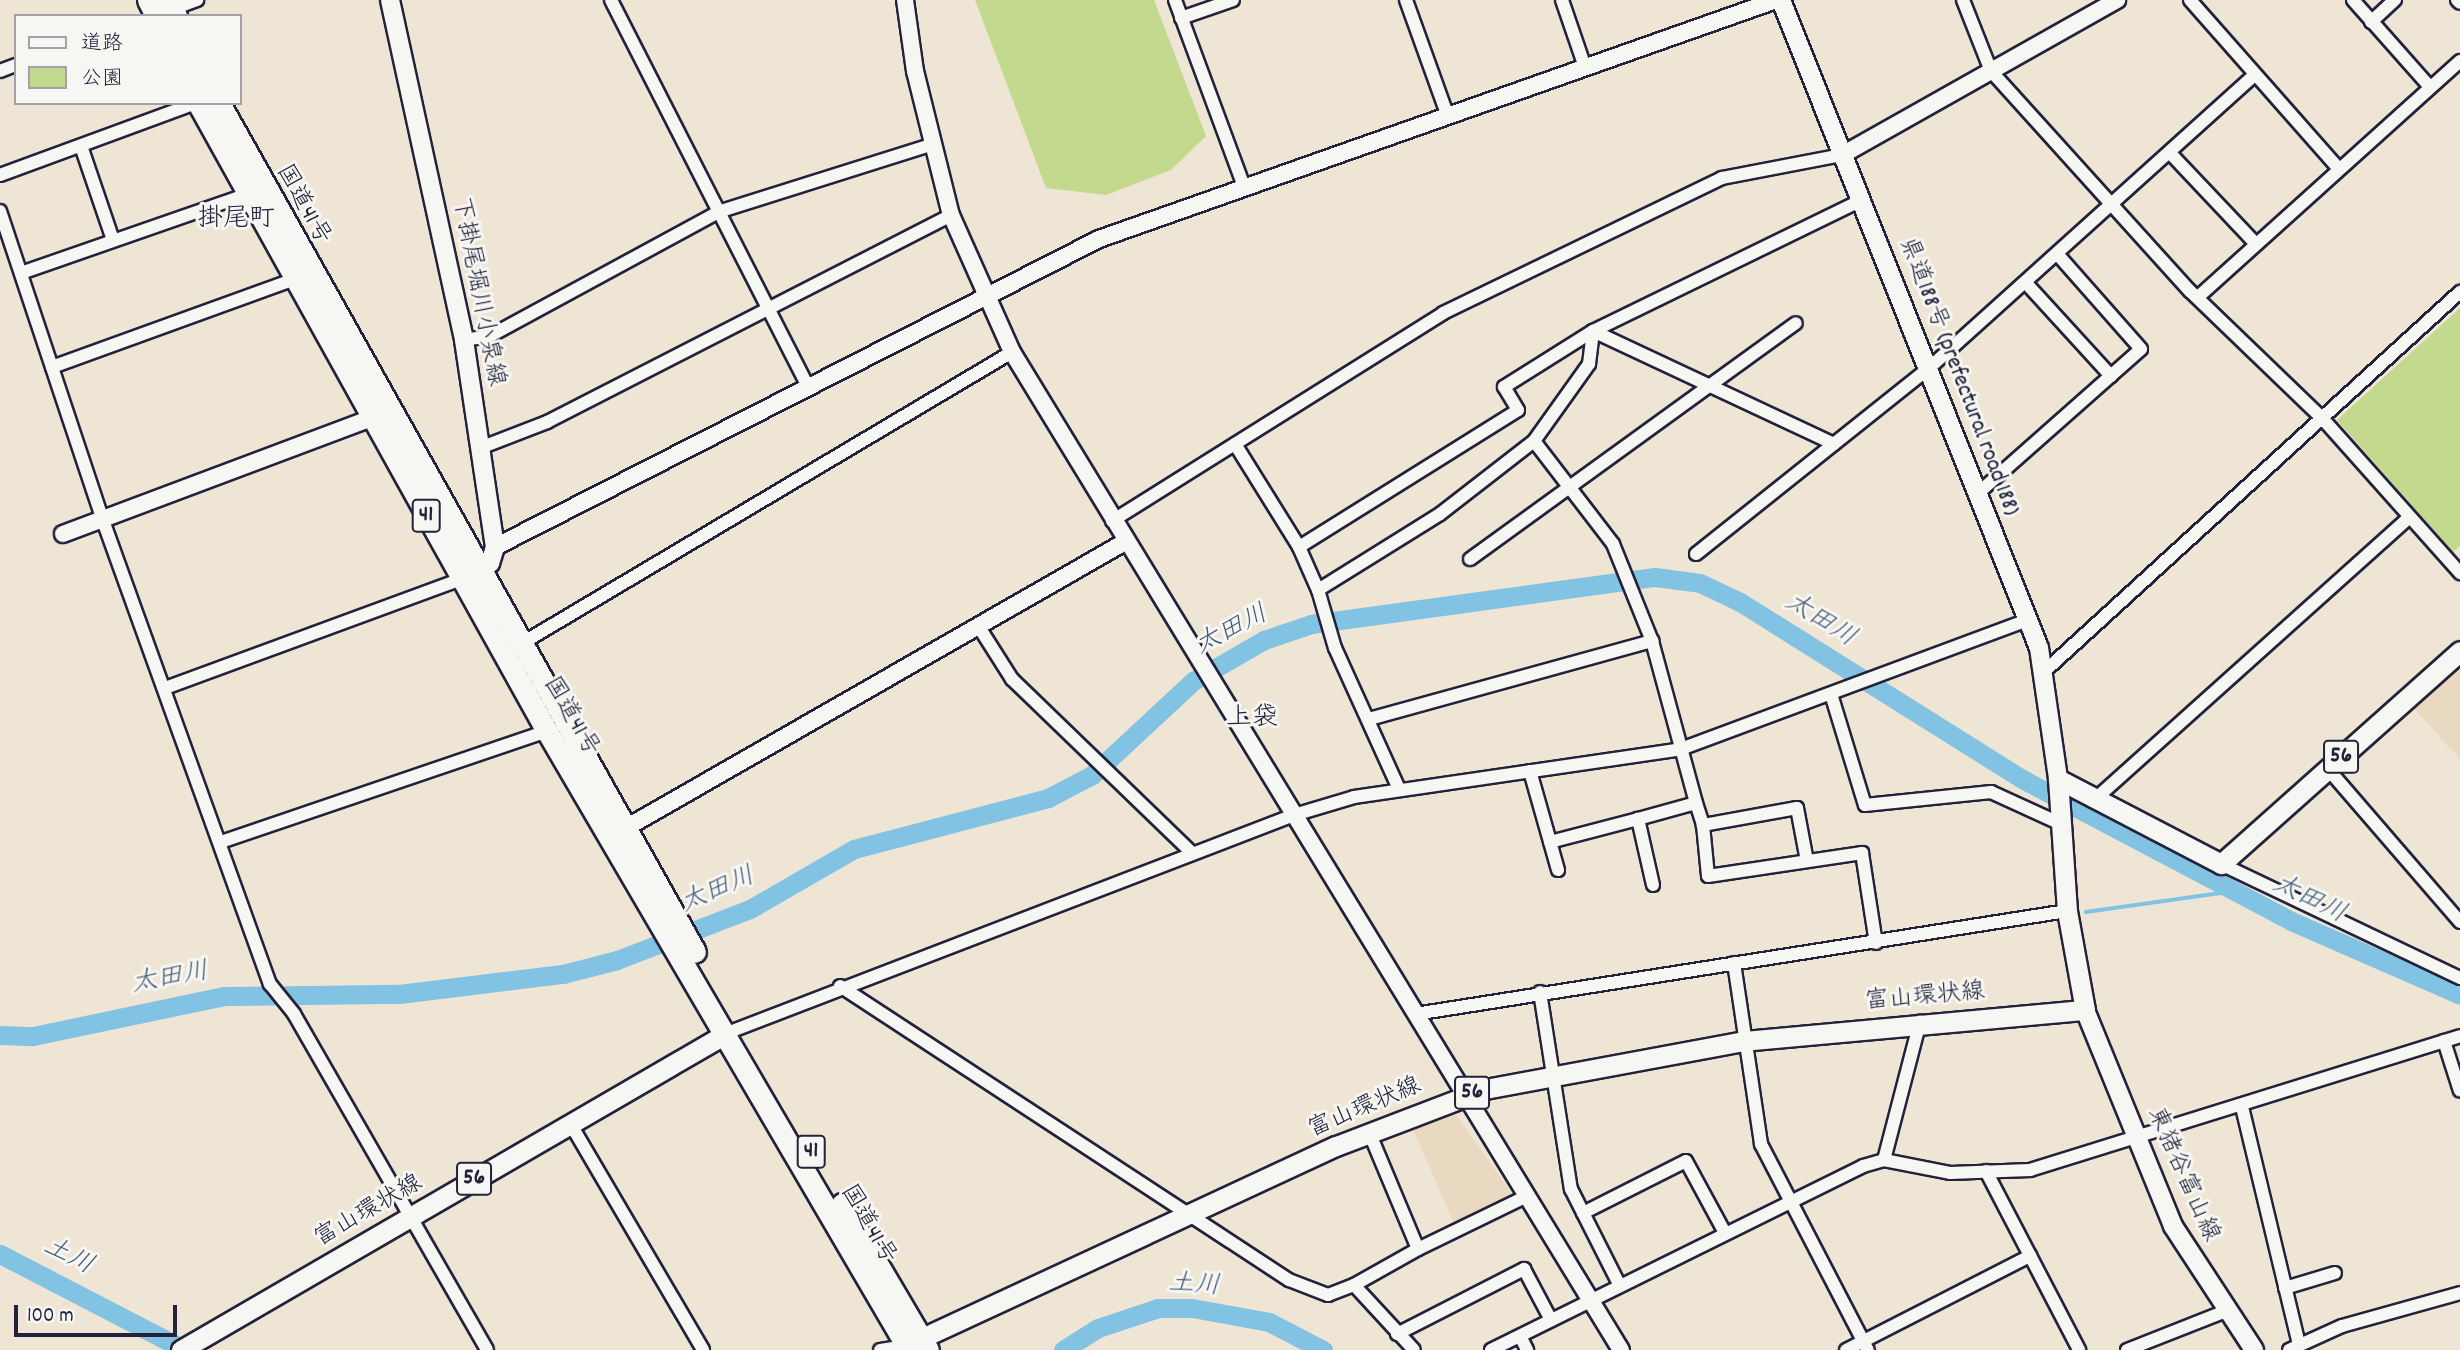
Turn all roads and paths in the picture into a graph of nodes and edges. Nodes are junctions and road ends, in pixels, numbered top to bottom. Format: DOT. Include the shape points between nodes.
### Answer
graph roads {
  1 [pos="197,0"];
  2 [pos="390,0"];
  3 [pos="611,0"];
  4 [pos="905,0"];
  5 [pos="1175,0"];
  6 [pos="1233,0"];
  7 [pos="1406,0"];
  8 [pos="1562,0"];
  9 [pos="1776,0"];
  10 [pos="1782,0"];
  11 [pos="1963,0"];
  12 [pos="2117,0"];
  13 [pos="2190,0"];
  14 [pos="2353,0"];
  15 [pos="2395,0"];
  16 [pos="160,10"];
  17 [pos="1181,18"];
  18 [pos="2371,22"];
  19 [pos="2460,61"];
  20 [pos="1585,67"];
  21 [pos="1991,71"];
  22 [pos="2255,75"];
  23 [pos="2430,87"];
  24 [pos="191,105"];
  25 [pos="198,105"];
  26 [pos="220,105"];
  27 [pos="1447,114"];
  28 [pos="81,145"];
  29 [pos="932,145"];
  30 [pos="2170,153"];
  31 [pos="1842,155"];
  32 [pos="2339,169"];
  33 [pos="0,175"];
  34 [pos="1244,187"];
  35 [pos="245,195"];
  36 [pos="1862,200"];
  37 [pos="2112,206"];
  38 [pos="0,211"];
  39 [pos="718,212"];
  40 [pos="951,215"];
  41 [pos="113,240"];
  42 [pos="2256,244"];
  43 [pos="2057,255"];
  44 [pos="20,273"];
  45 [pos="292,280"];
  46 [pos="2025,283"];
  47 [pos="2460,292"];
  48 [pos="986,297"];
  49 [pos="2198,297"];
  50 [pos="767,309"];
  51 [pos="1796,323"];
  52 [pos="1593,331"];
  53 [pos="464,340"];
  54 [pos="1012,352"];
  55 [pos="52,367"];
  56 [pos="1928,369"];
  57 [pos="2111,376"];
  58 [pos="808,387"];
  59 [pos="1703,387"];
  60 [pos="379,416"];
  61 [pos="2322,418"];
  62 [pos="1534,441"];
  63 [pos="1235,444"];
  64 [pos="1834,444"];
  65 [pos="480,448"];
  66 [pos="1569,484"];
  67 [pos="1976,495"];
  68 [pos="2409,517"];
  69 [pos="103,520"];
  70 [pos="1112,521"];
  71 [pos="63,534"];
  72 [pos="1125,542"];
  73 [pos="495,547"];
  74 [pos="1299,547"];
  75 [pos="1696,554"];
  76 [pos="1470,559"];
  77 [pos="2460,573"];
  78 [pos="469,575"];
  79 [pos="1318,590"];
  80 [pos="2028,620"];
  81 [pos="979,627"];
  82 [pos="1652,641"];
  83 [pos="519,645"];
  84 [pos="2460,650"];
  85 [pos="2046,670"];
  86 [pos="164,688"];
  87 [pos="1831,694"];
  88 [pos="1369,719"];
  89 [pos="547,731"];
  90 [pos="1678,750"];
  91 [pos="2328,769"];
  92 [pos="1530,771"];
  93 [pos="2058,779"];
  94 [pos="1399,789"];
  95 [pos="2093,801"];
  96 [pos="1696,803"];
  97 [pos="1294,815"];
  98 [pos="1638,819"];
  99 [pos="2061,824"];
  100 [pos="1703,825"];
  101 [pos="617,833"];
  102 [pos="221,842"];
  103 [pos="1550,842"];
  104 [pos="1190,851"];
  105 [pos="1807,861"];
  106 [pos="2221,864"];
  107 [pos="1558,870"];
  108 [pos="1653,885"];
  109 [pos="2067,911"];
  110 [pos="2460,922"];
  111 [pos="1876,943"];
  112 [pos="1734,963"];
  113 [pos="2460,978"];
  114 [pos="840,986"];
  115 [pos="1540,992"];
  116 [pos="2085,1010"];
  117 [pos="1415,1014"];
  118 [pos="1920,1022"];
  119 [pos="732,1030"];
  120 [pos="2460,1036"];
  121 [pos="1743,1041"];
  122 [pos="2444,1041"];
  123 [pos="1553,1072"];
  124 [pos="2460,1091"];
  125 [pos="1466,1095"];
  126 [pos="2242,1107"];
  127 [pos="570,1123"];
  128 [pos="1369,1132"];
  129 [pos="2138,1141"];
  130 [pos="1884,1160"];
  131 [pos="1986,1171"];
  132 [pos="1527,1196"];
  133 [pos="1791,1198"];
  134 [pos="1583,1213"];
  135 [pos="1188,1214"];
  136 [pos="408,1218"];
  137 [pos="1724,1231"];
  138 [pos="1418,1249"];
  139 [pos="2030,1256"];
  140 [pos="2335,1273"];
  141 [pos="1619,1284"];
  142 [pos="1354,1285"];
  143 [pos="2285,1288"];
  144 [pos="2460,1293"];
  145 [pos="1590,1299"];
  146 [pos="2226,1311"];
  147 [pos="1552,1320"];
  148 [pos="1397,1334"];
  149 [pos="1520,1336"];
  150 [pos="1866,1345"];
  151 [pos="916,1346"];
  152 [pos="2294,1348"];
  153 [pos="181,1350"];
  154 [pos="487,1350"];
  155 [pos="703,1350"];
  156 [pos="880,1350"];
  157 [pos="1415,1350"];
  158 [pos="1491,1350"];
  159 [pos="1527,1350"];
  160 [pos="1621,1350"];
  161 [pos="1846,1350"];
  162 [pos="2079,1350"];
  163 [pos="2127,1350"];
  164 [pos="2254,1350"];
  1 -- 16 [label="street"];
  2 -- 53 [label="main road, 下掛尾堀川小泉線"];
  3 -- 39 [label="street"];
  4 -- 29 [label="street"];
  5 -- 17 [label="street"];
  6 -- 17 [label="street"];
  7 -- 27 [label="street"];
  8 -- 20 [label="street"];
  9 -- 20 [label="street"];
  10 -- 31 [label="main road, 県道188号 (prefectural road 188)"];
  11 -- 21 [label="street"];
  12 -- 21 [label="street"];
  13 -- 22 [label="street"];
  14 -- 18 [label="street"];
  15 -- 18 [label="street"];
  17 -- 34 [label="street"];
  18 -- 23 [label="street"];
  19 -- 23 [label="street"];
  20 -- 27 [label="street"];
  21 -- 31 [label="street"];
  21 -- 37 [label="street"];
  22 -- 30 [label="street"];
  22 -- 32 [label="street"];
  23 -- 32 [label="street"];
  24 -- 28 [label="street"];
  25 -- 35 [label="highway, 国道41号 / 41"];
  26 -- 60 [label="highway, 国道41号 / 41"];
  27 -- 34 [label="street"];
  28 -- 33 [label="street"];
  28 -- 41 [label="street"];
  29 -- 39 [label="street"];
  29 -- 40 [label="street"];
  30 -- 37 [label="street"];
  30 -- 42 [label="street"];
  31 -- 36 [label="main road, 県道188号 (prefectural road 188)"];
  31 -- 63 [label="street" via="1722,178 1443,313"];
  32 -- 42 [label="street"];
  34 -- 48 [label="street" via="1099,239"];
  35 -- 41 [label="street"];
  35 -- 45 [label="highway, 国道41号 / 41"];
  36 -- 52 [label="street"];
  36 -- 56 [label="main road, 県道188号 (prefectural road 188)"];
  37 -- 43 [label="street"];
  37 -- 49 [label="street"];
  38 -- 44 [label="street"];
  39 -- 50 [label="street"];
  39 -- 53 [label="street" via="490,335"];
  40 -- 48 [label="street"];
  40 -- 50 [label="street"];
  41 -- 44 [label="street"];
  42 -- 49 [label="street"];
  43 -- 46 [label="street"];
  43 -- 57 [label="street" via="2141,349"];
  44 -- 55 [label="street"];
  45 -- 55 [label="street"];
  45 -- 60 [label="highway, 国道41号 / 41"];
  46 -- 56 [label="street"];
  46 -- 57 [label="street"];
  47 -- 61 [label="street"];
  48 -- 54 [label="street"];
  48 -- 58 [label="street"];
  49 -- 61 [label="street"];
  50 -- 58 [label="street"];
  50 -- 65 [label="street" via="547,422"];
  51 -- 59 [label="street"];
  52 -- 59 [label="street"];
  52 -- 62 [label="street" via="1589,364"];
  52 -- 74 [label="street" via="1504,387 1518,410"];
  53 -- 65 [label="main road, 下掛尾堀川小泉線"];
  54 -- 70 [label="street"];
  54 -- 83 [label="street"];
  55 -- 69 [label="street"];
  56 -- 64 [label="street"];
  56 -- 67 [label="main road, 県道188号 (prefectural road 188)"];
  57 -- 67 [label="street"];
  58 -- 73 [label="street"];
  59 -- 64 [label="street"];
  59 -- 66 [label="street"];
  60 -- 69 [label="street"];
  60 -- 78 [label="highway, 国道41号 / 41"];
  61 -- 68 [label="street"];
  61 -- 85 [label="street"];
  62 -- 66 [label="street"];
  62 -- 79 [label="street" via="1431,521"];
  63 -- 70 [label="street"];
  63 -- 74 [label="street"];
  64 -- 75 [label="street"];
  65 -- 73 [label="main road, 下掛尾堀川小泉線"];
  66 -- 76 [label="street"];
  66 -- 82 [label="street" via="1613,544"];
  67 -- 80 [label="main road, 県道188号 (prefectural road 188)"];
  68 -- 77 [label="street"];
  68 -- 95 [label="street"];
  69 -- 71 [label="street"];
  69 -- 86 [label="street"];
  70 -- 72 [label="street"];
  72 -- 81 [label="street"];
  72 -- 97 [label="street"];
  73 -- 78 [label="main road" via="490,563"];
  74 -- 79 [label="street"];
  78 -- 83 [label="highway, 国道41号 / 41"];
  78 -- 86 [label="street"];
  78 -- 89 [label="highway, 国道41号 / 41"];
  79 -- 88 [label="street" via="1330,632"];
  80 -- 85 [label="main road, 県道188号 (prefectural road 188)"];
  80 -- 87 [label="street"];
  81 -- 101 [label="street"];
  81 -- 104 [label="street" via="1012,679 1085,755"];
  82 -- 88 [label="street"];
  82 -- 90 [label="street"];
  83 -- 101 [label="highway, 国道41号 / 41"];
  84 -- 91 [label="main road, 56"];
  85 -- 93 [label="main road, 県道188号 (prefectural road 188)"];
  86 -- 102 [label="street"];
  87 -- 90 [label="street"];
  87 -- 99 [label="street" via="1865,805 1991,792"];
  88 -- 94 [label="street"];
  89 -- 101 [label="highway, 国道41号 / 41"];
  89 -- 102 [label="street"];
  90 -- 92 [label="street"];
  90 -- 96 [label="street"];
  91 -- 106 [label="main road, 56"];
  91 -- 110 [label="street"];
  92 -- 94 [label="street"];
  92 -- 103 [label="street"];
  93 -- 95 [label="main road"];
  93 -- 99 [label="main road"];
  94 -- 97 [label="street"];
  95 -- 106 [label="main road"];
  96 -- 98 [label="street"];
  96 -- 100 [label="street"];
  97 -- 104 [label="street"];
  97 -- 117 [label="street"];
  98 -- 103 [label="street"];
  98 -- 108 [label="street"];
  99 -- 109 [label="main road"];
  100 -- 105 [label="street" via="1797,808"];
  100 -- 105 [label="street" via="1708,876"];
  101 -- 119 [label="highway, 国道41号 / 41"];
  102 -- 136 [label="street" via="270,984 294,1014"];
  103 -- 107 [label="street"];
  104 -- 114 [label="street"];
  105 -- 111 [label="street" via="1862,853"];
  106 -- 113 [label="street"];
  109 -- 111 [label="street"];
  109 -- 116 [label="main road"];
  111 -- 112 [label="street"];
  112 -- 115 [label="street"];
  112 -- 121 [label="street"];
  114 -- 119 [label="street"];
  114 -- 135 [label="street"];
  115 -- 117 [label="street"];
  115 -- 123 [label="street"];
  116 -- 118 [label="main road, 富山環状線 / 56"];
  116 -- 129 [label="main road, 東猪谷富山線"];
  117 -- 125 [label="street"];
  118 -- 121 [label="main road, 富山環状線 / 56"];
  118 -- 130 [label="street"];
  119 -- 127 [label="main road, 富山環状線 / 56"];
  119 -- 151 [label="highway, 国道41号 / 41"];
  120 -- 122 [label="street"];
  121 -- 123 [label="main road, 富山環状線 / 56"];
  121 -- 133 [label="street" via="1761,1144"];
  122 -- 124 [label="street"];
  122 -- 126 [label="street"];
  123 -- 125 [label="main road, 富山環状線 / 56"];
  123 -- 134 [label="street" via="1571,1189"];
  125 -- 128 [label="main road, 富山環状線 / 56"];
  125 -- 132 [label="street"];
  126 -- 129 [label="street"];
  126 -- 143 [label="street"];
  127 -- 136 [label="main road, 富山環状線 / 56"];
  127 -- 155 [label="street"];
  128 -- 135 [label="main road, 富山環状線 / 56"];
  128 -- 138 [label="street"];
  129 -- 131 [label="street" via="2030,1170"];
  129 -- 146 [label="main road, 東猪谷富山線" via="2173,1226"];
  130 -- 131 [label="street" via="1950,1172"];
  130 -- 133 [label="street"];
  131 -- 139 [label="street"];
  132 -- 138 [label="street"];
  132 -- 145 [label="street"];
  133 -- 137 [label="street"];
  133 -- 150 [label="street"];
  134 -- 137 [label="street" via="1686,1161"];
  134 -- 141 [label="street"];
  135 -- 142 [label="street" via="1289,1280 1328,1294"];
  135 -- 151 [label="main road, 富山環状線 / 56"];
  136 -- 153 [label="main road, 富山環状線 / 56"];
  136 -- 154 [label="street"];
  137 -- 141 [label="street"];
  138 -- 142 [label="street"];
  139 -- 150 [label="street"];
  139 -- 162 [label="street"];
  140 -- 143 [label="street"];
  141 -- 145 [label="street"];
  142 -- 148 [label="street"];
  143 -- 152 [label="street"];
  144 -- 152 [label="street" via="2342,1326"];
  145 -- 147 [label="street"];
  145 -- 160 [label="street"];
  146 -- 163 [label="street"];
  146 -- 164 [label="main road, 東猪谷富山線"];
  147 -- 148 [label="street" via="1524,1269"];
  147 -- 149 [label="street"];
  148 -- 157 [label="street"];
  149 -- 158 [label="street"];
  149 -- 159 [label="street"];
  150 -- 161 [label="street"];
  151 -- 156 [label="street"];
}
